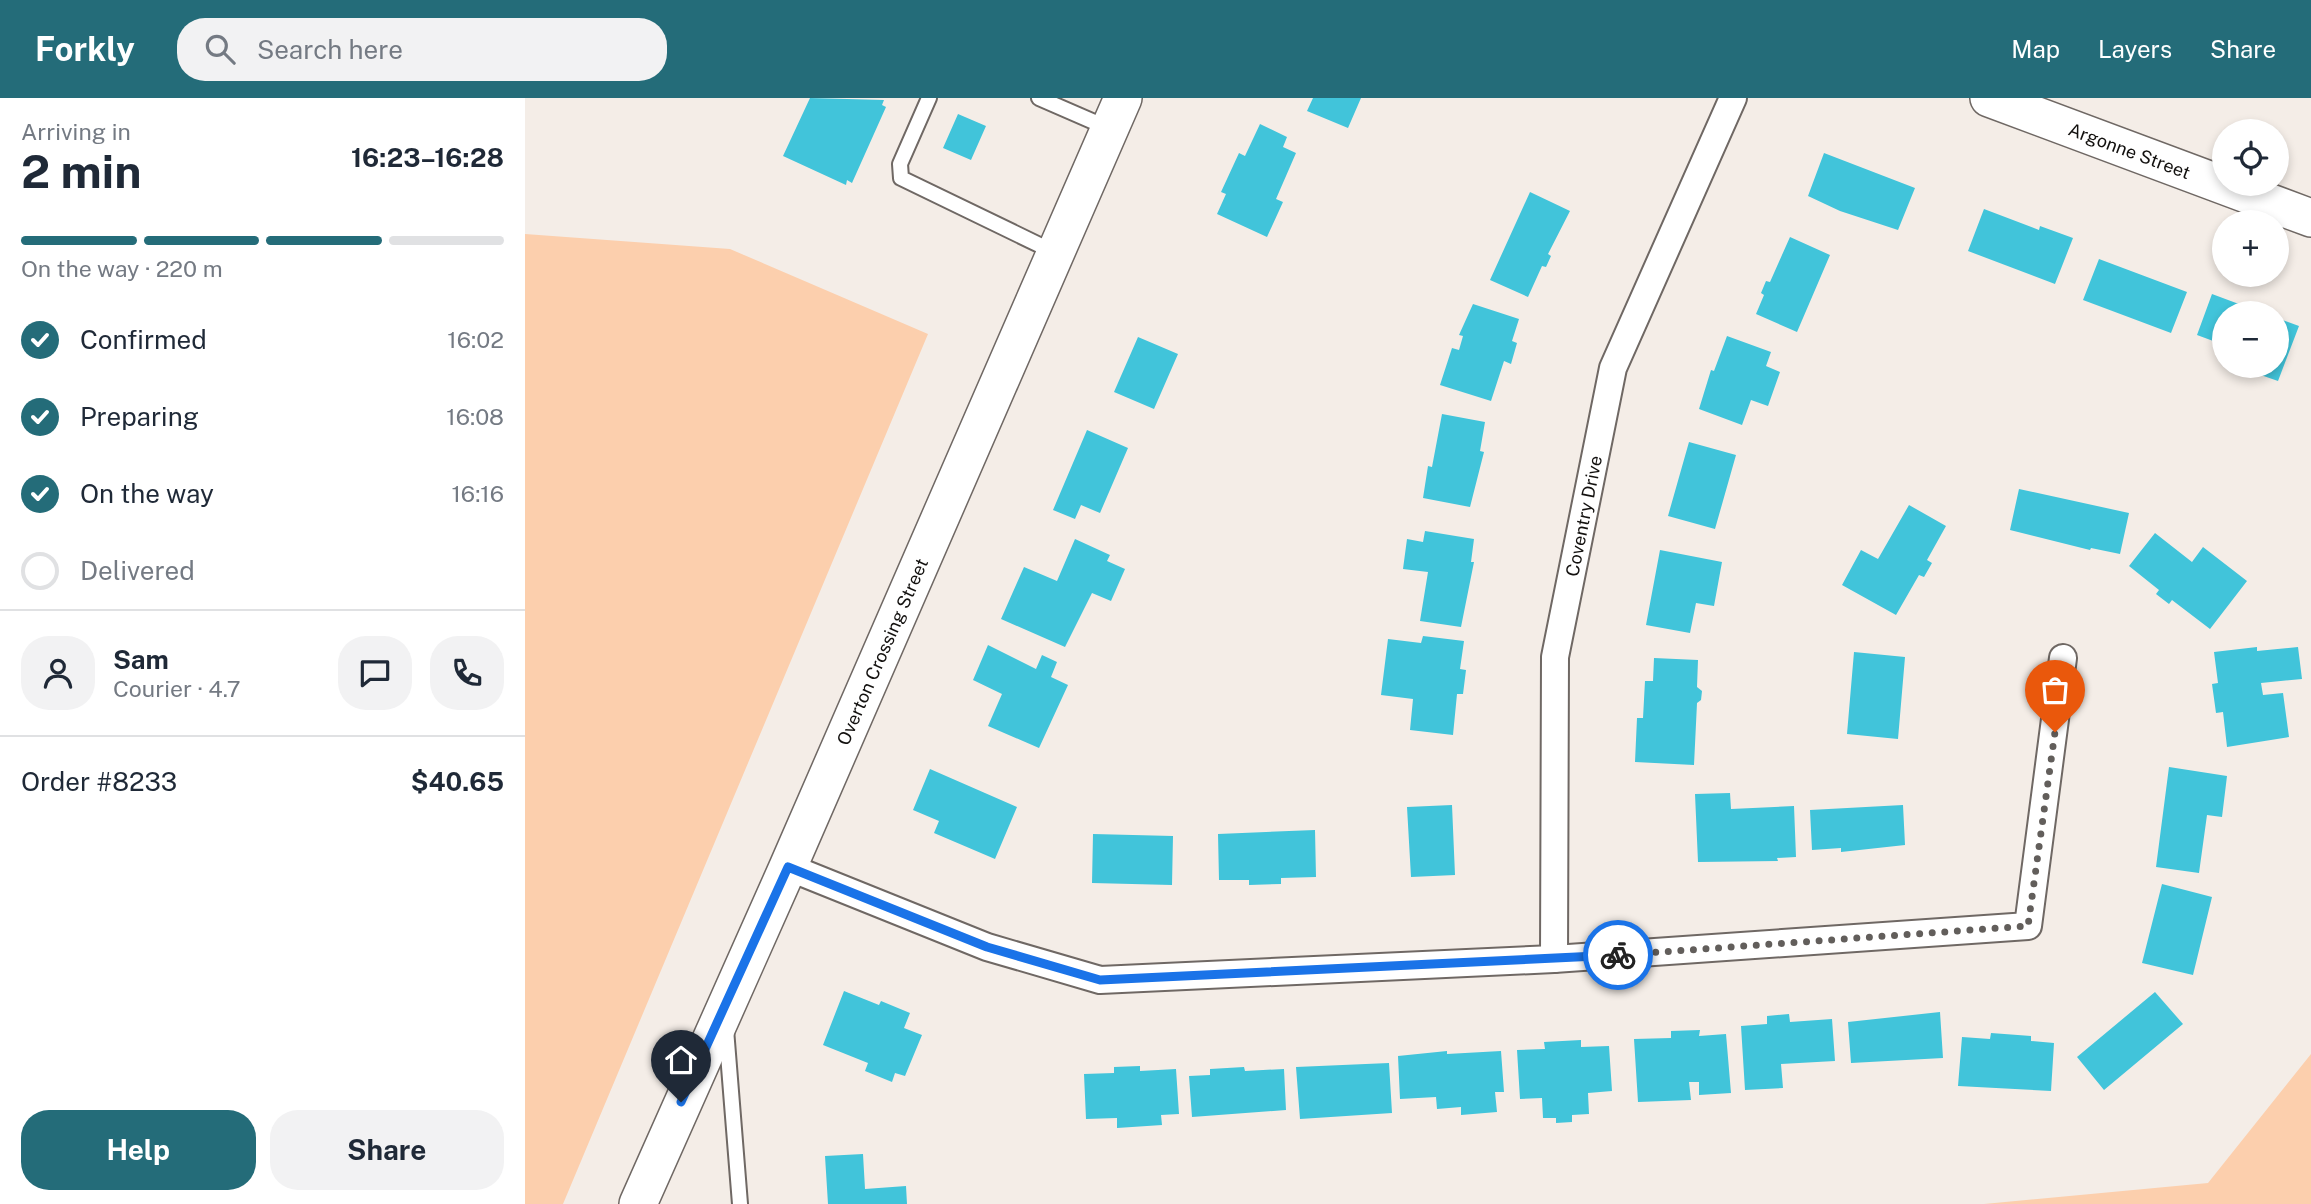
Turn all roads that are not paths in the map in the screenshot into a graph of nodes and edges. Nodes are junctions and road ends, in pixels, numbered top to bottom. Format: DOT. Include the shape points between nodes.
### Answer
graph roads {
  1 [pos="929,98"];
  2 [pos="1039,98"];
  3 [pos="1733,98"];
  4 [pos="1989,98"];
  5 [pos="1116,113"];
  6 [pos="2311,218"];
  7 [pos="1056,253"];
  8 [pos="2063,658"];
  9 [pos="788,867"];
  10 [pos="1554,960"];
  11 [pos="725,1007"];
  12 [pos="638,1204"];
  13 [pos="740,1204"];
  1 -- 7 [label="lane" via="900,164 901,178"];
  2 -- 5 [label="lane"];
  3 -- 10 [label="street, Coventry Drive" via="1613,368 1555,657"];
  4 -- 6 [label="street, Argonne Street"];
  5 -- 7 [label="street, Overton Crossing Street"];
  7 -- 9 [label="street, Overton Crossing Street"];
  8 -- 10 [label="street" via="2028,926"];
  9 -- 10 [label="street" via="987,947 1100,980"];
  9 -- 11 [label="street, Overton Crossing Street"];
  11 -- 12 [label="street, Overton Crossing Street"];
  11 -- 13 [label="lane"];
}
